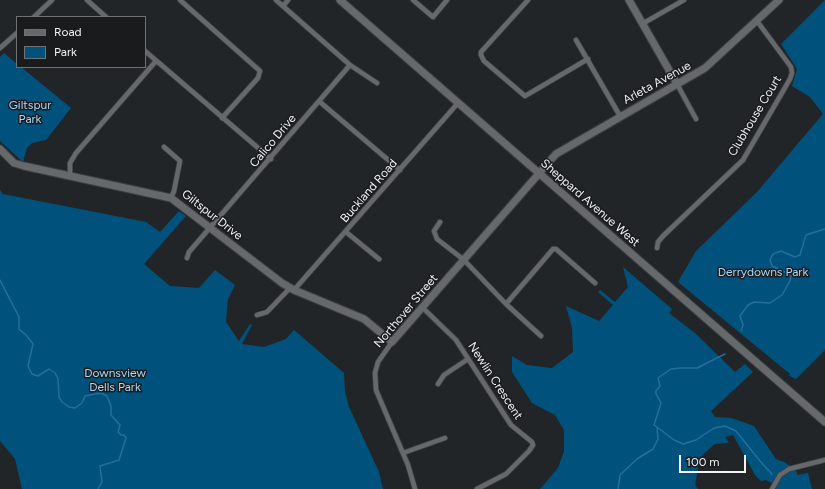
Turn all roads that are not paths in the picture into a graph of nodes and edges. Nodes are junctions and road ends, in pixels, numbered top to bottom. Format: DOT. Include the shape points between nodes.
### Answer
graph roads {
  1 [pos="52,0"];
  2 [pos="87,0"];
  3 [pos="180,0"];
  4 [pos="276,0"];
  5 [pos="288,0"];
  6 [pos="340,0"];
  7 [pos="413,0"];
  8 [pos="447,0"];
  9 [pos="528,0"];
  10 [pos="629,0"];
  11 [pos="684,0"];
  12 [pos="779,0"];
  13 [pos="283,6"];
  14 [pos="35,16"];
  15 [pos="105,16"];
  16 [pos="757,21"];
  17 [pos="642,24"];
  18 [pos="16,33"];
  19 [pos="576,40"];
  20 [pos="0,48"];
  21 [pos="146,52"];
  22 [pos="588,60"];
  23 [pos="156,61"];
  24 [pos="350,65"];
  25 [pos="377,83"];
  26 [pos="677,84"];
  27 [pos="320,102"];
  28 [pos="458,103"];
  29 [pos="620,116"];
  30 [pos="222,118"];
  31 [pos="696,119"];
  32 [pos="164,147"];
  33 [pos="0,149"];
  34 [pos="271,159"];
  35 [pos="400,170"];
  36 [pos="539,174"];
  37 [pos="70,176"];
  38 [pos="171,198"];
  39 [pos="440,222"];
  40 [pos="211,228"];
  41 [pos="346,232"];
  42 [pos="657,248"];
  43 [pos="187,258"];
  44 [pos="379,259"];
  45 [pos="464,260"];
  46 [pos="595,284"];
  47 [pos="292,289"];
  48 [pos="506,304"];
  49 [pos="422,308"];
  50 [pos="258,315"];
  51 [pos="541,336"];
  52 [pos="392,342"];
  53 [pos="468,359"];
  54 [pos="438,384"];
  55 [pos="825,422"];
  56 [pos="445,438"];
  57 [pos="403,453"];
  58 [pos="825,460"];
  59 [pos="415,489"];
  60 [pos="477,489"];
  61 [pos="772,489"];
  1 -- 14 [label="street"];
  2 -- 15 [label="street"];
  3 -- 30 [label="street" via="260,71 258,78"];
  4 -- 13 [label="street"];
  5 -- 13 [label="street"];
  6 -- 28 [label="street, Sheppard Avenue West"];
  7 -- 8 [label="street" via="433,17"];
  9 -- 22 [label="street" via="482,52 480,55 484,61 525,96"];
  10 -- 17 [label="street"];
  11 -- 17 [label="street"];
  12 -- 16 [label="street, Arleta Avenue"];
  13 -- 24 [label="street"];
  16 -- 26 [label="street, Arleta Avenue" via="714,61"];
  16 -- 42 [label="street, Clubhouse Court" via="790,67 790,79 743,160 663,236"];
  17 -- 26 [label="street"];
  18 -- 20 [label="street"];
  19 -- 22 [label="street"];
  21 -- 23 [label="street"];
  22 -- 29 [label="street"];
  23 -- 30 [label="street"];
  23 -- 37 [label="street" via="76,153 70,164"];
  24 -- 25 [label="street"];
  24 -- 27 [label="street, Calico Drive"];
  26 -- 29 [label="street, Arleta Avenue"];
  26 -- 31 [label="street"];
  27 -- 34 [label="street, Calico Drive"];
  27 -- 35 [label="street"];
  28 -- 35 [label="street, Buckland Road"];
  28 -- 36 [label="street, Sheppard Avenue West"];
  29 -- 36 [label="street, Arleta Avenue" via="556,154"];
  30 -- 34 [label="street"];
  32 -- 38 [label="street" via="180,161"];
  33 -- 37 [label="street, Giltspur Drive" via="14,163"];
  34 -- 40 [label="street, Calico Drive"];
  35 -- 41 [label="street, Buckland Road"];
  36 -- 45 [label="street, Northover Street"];
  36 -- 55 [label="street, Sheppard Avenue West"];
  37 -- 38 [label="street, Giltspur Drive"];
  38 -- 40 [label="street, Giltspur Drive"];
  39 -- 45 [label="street" via="434,232 437,239"];
  40 -- 43 [label="street, Calico Drive" via="189,252"];
  40 -- 47 [label="street, Giltspur Drive"];
  41 -- 44 [label="street"];
  41 -- 47 [label="street, Buckland Road"];
  45 -- 48 [label="street"];
  45 -- 49 [label="street, Northover Street"];
  46 -- 48 [label="street" via="556,249"];
  47 -- 50 [label="street, Buckland Road" via="268,312"];
  47 -- 52 [label="street, Giltspur Drive" via="364,319"];
  48 -- 51 [label="street"];
  49 -- 52 [label="street, Northover Street"];
  49 -- 53 [label="street, Newlin Crescent" via="456,340"];
  52 -- 57 [label="street, Northover Street" via="378,362 375,385 377,397"];
  53 -- 54 [label="street" via="444,375"];
  53 -- 60 [label="street, Newlin Crescent" via="511,425 530,438 533,446 506,474"];
  56 -- 57 [label="street"];
  57 -- 59 [label="street, Northover Street"];
  58 -- 61 [label="street" via="789,469 780,475"];
}
